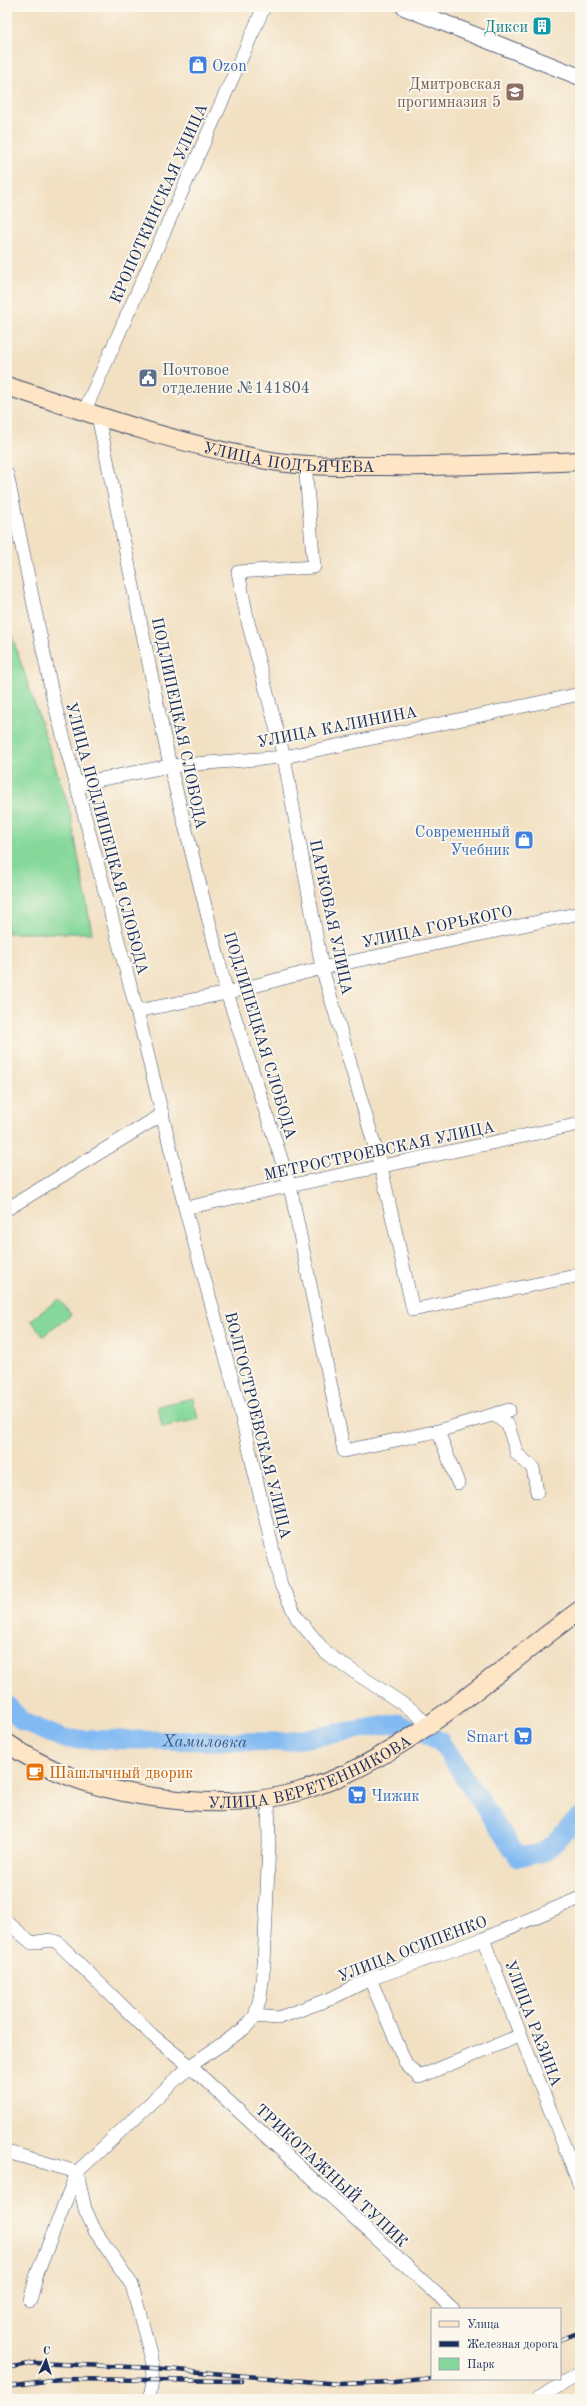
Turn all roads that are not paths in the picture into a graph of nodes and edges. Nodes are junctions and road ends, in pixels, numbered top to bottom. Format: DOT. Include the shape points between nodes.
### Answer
graph roads {
  1 [pos="264,7"];
  2 [pos="404,7"];
  3 [pos="580,77"];
  4 [pos="7,386"];
  5 [pos="91,414"];
  6 [pos="580,461"];
  7 [pos="305,464"];
  8 [pos="7,474"];
  9 [pos="580,694"];
  10 [pos="284,756"];
  11 [pos="170,766"];
  12 [pos="76,784"];
  13 [pos="580,913"];
  14 [pos="322,968"];
  15 [pos="227,993"];
  16 [pos="137,1011"];
  17 [pos="163,1114"];
  18 [pos="579,1128"];
  19 [pos="381,1168"];
  20 [pos="290,1186"];
  21 [pos="186,1208"];
  22 [pos="7,1210"];
  23 [pos="580,1275"];
  24 [pos="509,1410"];
  25 [pos="496,1415"];
  26 [pos="438,1431"];
  27 [pos="458,1483"];
  28 [pos="537,1492"];
  29 [pos="580,1610"];
  30 [pos="428,1726"];
  31 [pos="7,1743"];
  32 [pos="268,1798"];
  33 [pos="580,1898"];
  34 [pos="7,1922"];
  35 [pos="483,1939"];
  36 [pos="370,1979"];
  37 [pos="255,2016"];
  38 [pos="521,2035"];
  39 [pos="190,2066"];
  40 [pos="7,2152"];
  41 [pos="77,2172"];
  42 [pos="580,2186"];
  43 [pos="30,2301"];
  44 [pos="452,2308"];
  45 [pos="580,2374"];
  46 [pos="149,2399"];
  47 [pos="536,2399"];
  1 -- 5 [label="street, КРОПОТКИНСКАЯ УЛИЦА"];
  2 -- 3 [label="street"];
  4 -- 5 [label="main road, УЛИЦА ПОДЪЯЧЕВА"];
  5 -- 7 [label="main road, УЛИЦА ПОДЪЯЧЕВА" via="190,444 273,461"];
  5 -- 11 [label="street, ПОДЛИПЕЦКАЯ СЛОБОДА"];
  6 -- 7 [label="main road, УЛИЦА ПОДЪЯЧЕВА" via="435,467"];
  7 -- 10 [label="street, ПАРКОВАЯ УЛИЦА" via="314,567 238,572 248,622"];
  8 -- 12 [label="street, УЛИЦА ПОДЛИПЕЦКАЯ СЛОБОДА" via="53,698"];
  9 -- 10 [label="street, УЛИЦА КАЛИНИНА"];
  10 -- 11 [label="street, УЛИЦА КАЛИНИНА"];
  10 -- 14 [label="street, ПАРКОВАЯ УЛИЦА"];
  11 -- 12 [label="street, УЛИЦА КАЛИНИНА"];
  11 -- 15 [label="street, ПОДЛИПЕЦКАЯ СЛОБОДА"];
  12 -- 16 [label="street, УЛИЦА ПОДЛИПЕЦКАЯ СЛОБОДА"];
  13 -- 14 [label="street, УЛИЦА ГОРЬКОГО"];
  14 -- 15 [label="street, УЛИЦА ГОРЬКОГО"];
  14 -- 19 [label="street, ПАРКОВАЯ УЛИЦА"];
  15 -- 16 [label="street, УЛИЦА ГОРЬКОГО"];
  15 -- 20 [label="street, ПОДЛИПЕЦКАЯ СЛОБОДА"];
  16 -- 17 [label="street, УЛИЦА ПОДЛИПЕЦКАЯ СЛОБОДА"];
  17 -- 21 [label="street, УЛИЦА ПОДЛИПЕЦКАЯ СЛОБОДА"];
  17 -- 22 [label="street"];
  18 -- 19 [label="street, МЕТРОСТРОЕВСКАЯ УЛИЦА"];
  19 -- 20 [label="street, МЕТРОСТРОЕВСКАЯ УЛИЦА"];
  19 -- 23 [label="street, ПАРКОВАЯ УЛИЦА" via="413,1310"];
  20 -- 21 [label="street, МЕТРОСТРОЕВСКАЯ УЛИЦА"];
  20 -- 26 [label="street, ПОДЛИПЕЦКАЯ СЛОБОДА" via="344,1451"];
  21 -- 30 [label="street, ВОЛГОСТРОЕВСКАЯ УЛИЦА" via="238,1401 282,1585 297,1618 327,1654 415,1712"];
  24 -- 25 [label="street, ПОДЛИПЕЦКАЯ СЛОБОДА"];
  25 -- 26 [label="street, ПОДЛИПЕЦКАЯ СЛОБОДА"];
  25 -- 28 [label="street" via="508,1425 517,1454 533,1468"];
  26 -- 27 [label="street"];
  29 -- 30 [label="main road, УЛИЦА ВЕРЕТЕННИКОВА"];
  30 -- 32 [label="main road, УЛИЦА ВЕРЕТЕННИКОВА" via="364,1764 332,1779 297,1792"];
  31 -- 32 [label="main road, УЛИЦА ВЕРЕТЕННИКОВА" via="47,1768 102,1788 184,1801 226,1802"];
  32 -- 37 [label="street" via="269,1842 264,1964"];
  33 -- 35 [label="street, УЛИЦА ОСИПЕНКО"];
  34 -- 39 [label="street, ТРИКОТАЖНЫЙ ТУПИК" via="32,1943 50,1940 57,1942 152,2035"];
  35 -- 36 [label="street, УЛИЦА ОСИПЕНКО"];
  35 -- 38 [label="street, УЛИЦА РАЗИНА"];
  36 -- 37 [label="street, УЛИЦА ОСИПЕНКО" via="330,1999 278,2018"];
  36 -- 38 [label="street" via="406,2064 419,2077"];
  37 -- 39 [label="street" via="245,2028"];
  38 -- 42 [label="street, УЛИЦА РАЗИНА"];
  39 -- 41 [label="street"];
  39 -- 44 [label="street, ТРИКОТАЖНЫЙ ТУПИК"];
  40 -- 41 [label="street"];
  41 -- 43 [label="street" via="40,2267"];
  41 -- 46 [label="street" via="85,2209 95,2231 132,2285 154,2368"];
  45 -- 47 [label="street"];
}
